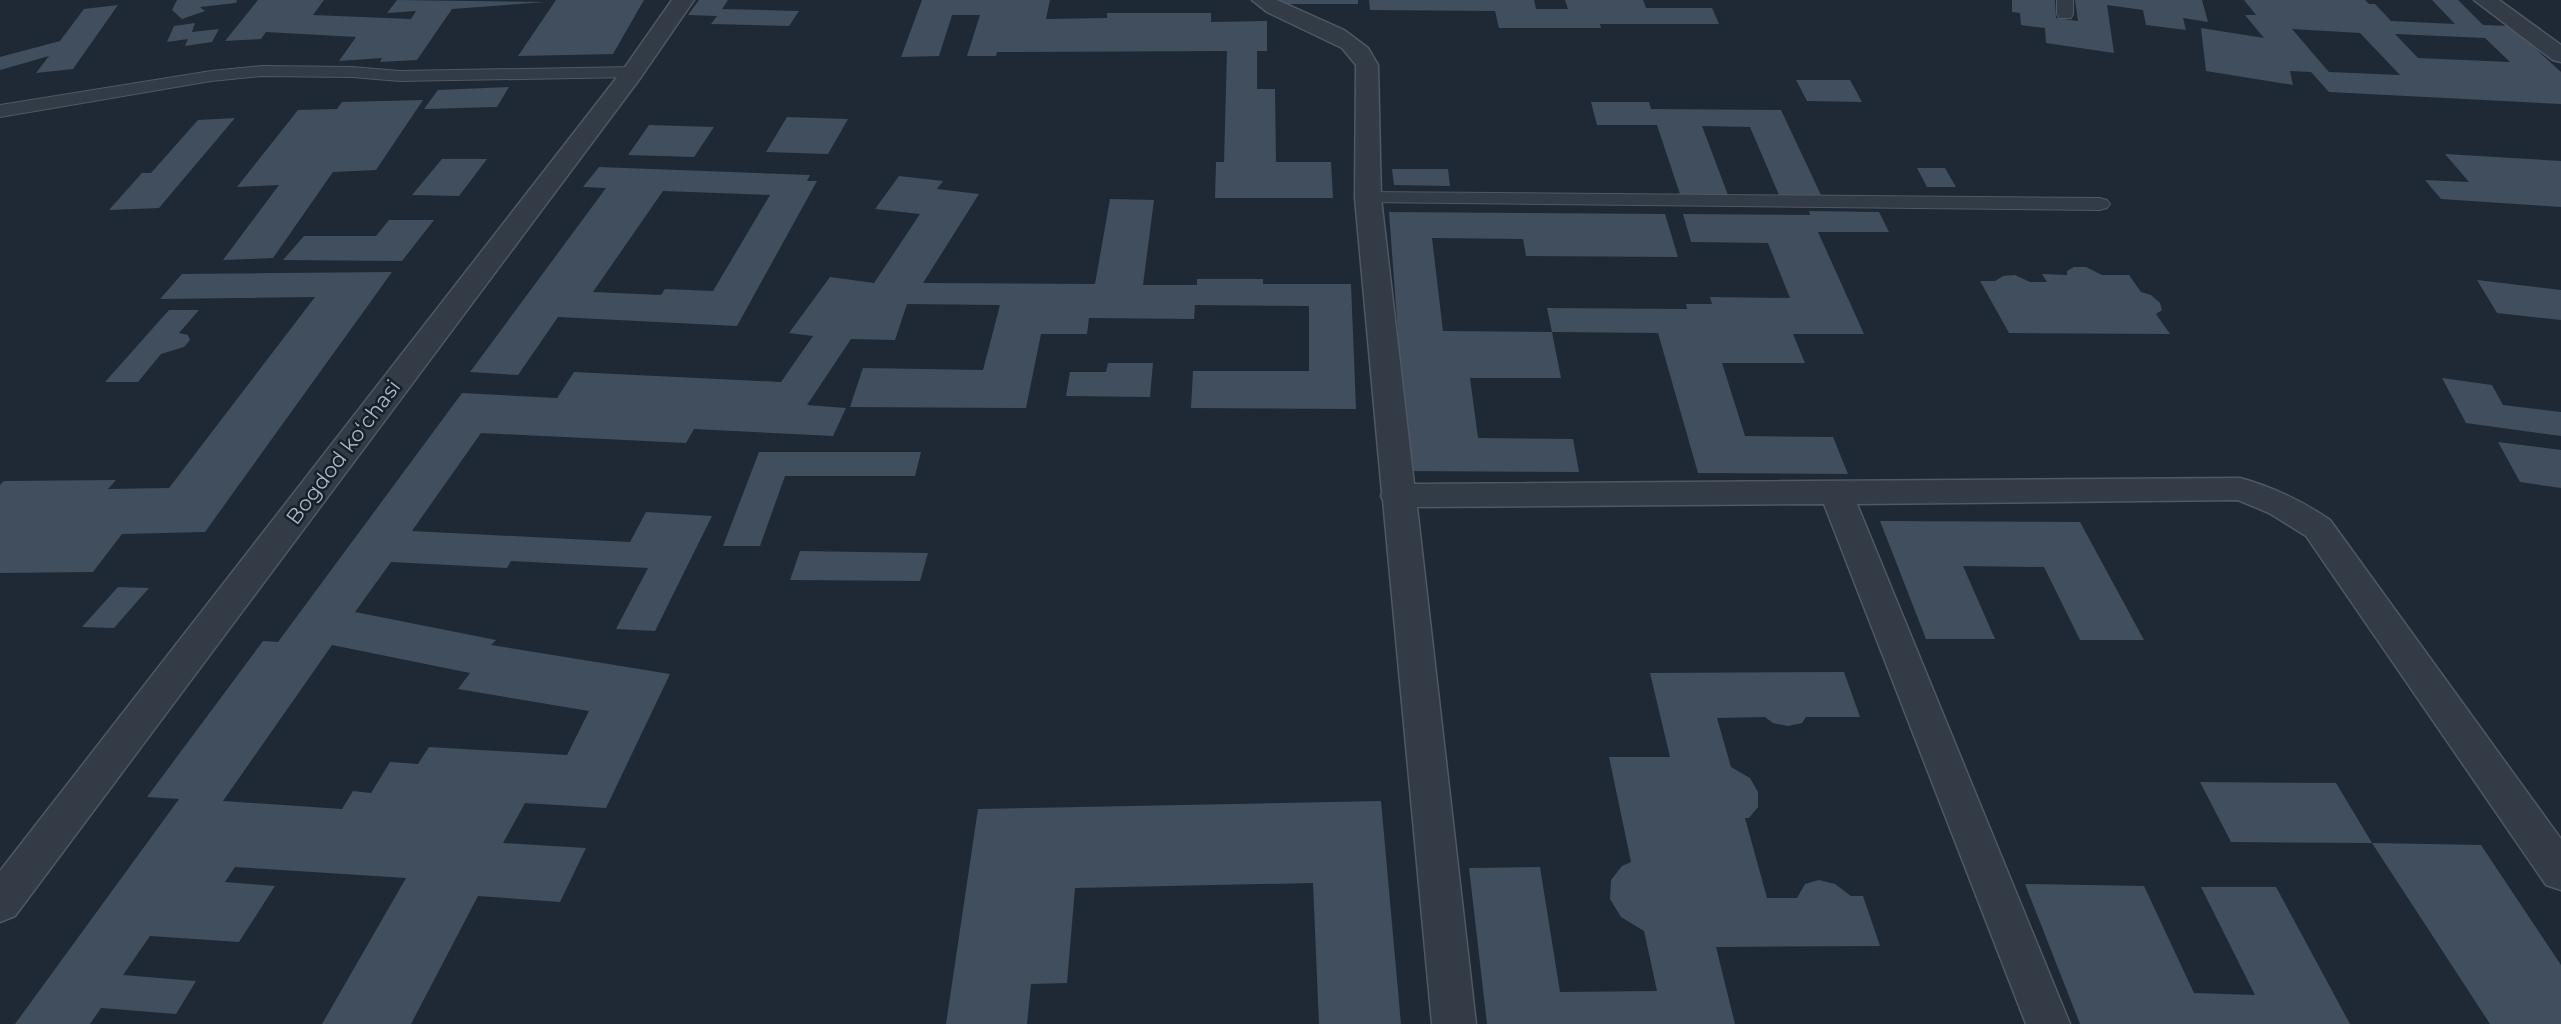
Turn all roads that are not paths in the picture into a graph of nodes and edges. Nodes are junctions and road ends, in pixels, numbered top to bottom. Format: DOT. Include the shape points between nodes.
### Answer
graph roads {
  1 [pos="683,0"];
  2 [pos="1263,0"];
  3 [pos="2485,0"];
  4 [pos="2561,55"];
  5 [pos="633,72"];
  6 [pos="0,111"];
  7 [pos="1368,198"];
  8 [pos="2100,204"];
  9 [pos="1836,492"];
  10 [pos="1397,496"];
  11 [pos="2561,872"];
  12 [pos="0,903"];
  13 [pos="1454,1024"];
  14 [pos="2048,1024"];
  1 -- 5 [label="street, Bogdod koʻchasi"];
  2 -- 7 [label="street" via="1343,39 1364,57"];
  3 -- 4 [label="street"];
  5 -- 6 [label="lane" via="400,76 262,71"];
  5 -- 12 [label="street, Bogdod koʻchasi"];
  7 -- 8 [label="lane"];
  7 -- 10 [label="street"];
  9 -- 10 [label="street"];
  9 -- 11 [label="street" via="2240,489 2290,508 2318,528 2340,557"];
  9 -- 14 [label="street"];
  10 -- 13 [label="street"];
}
